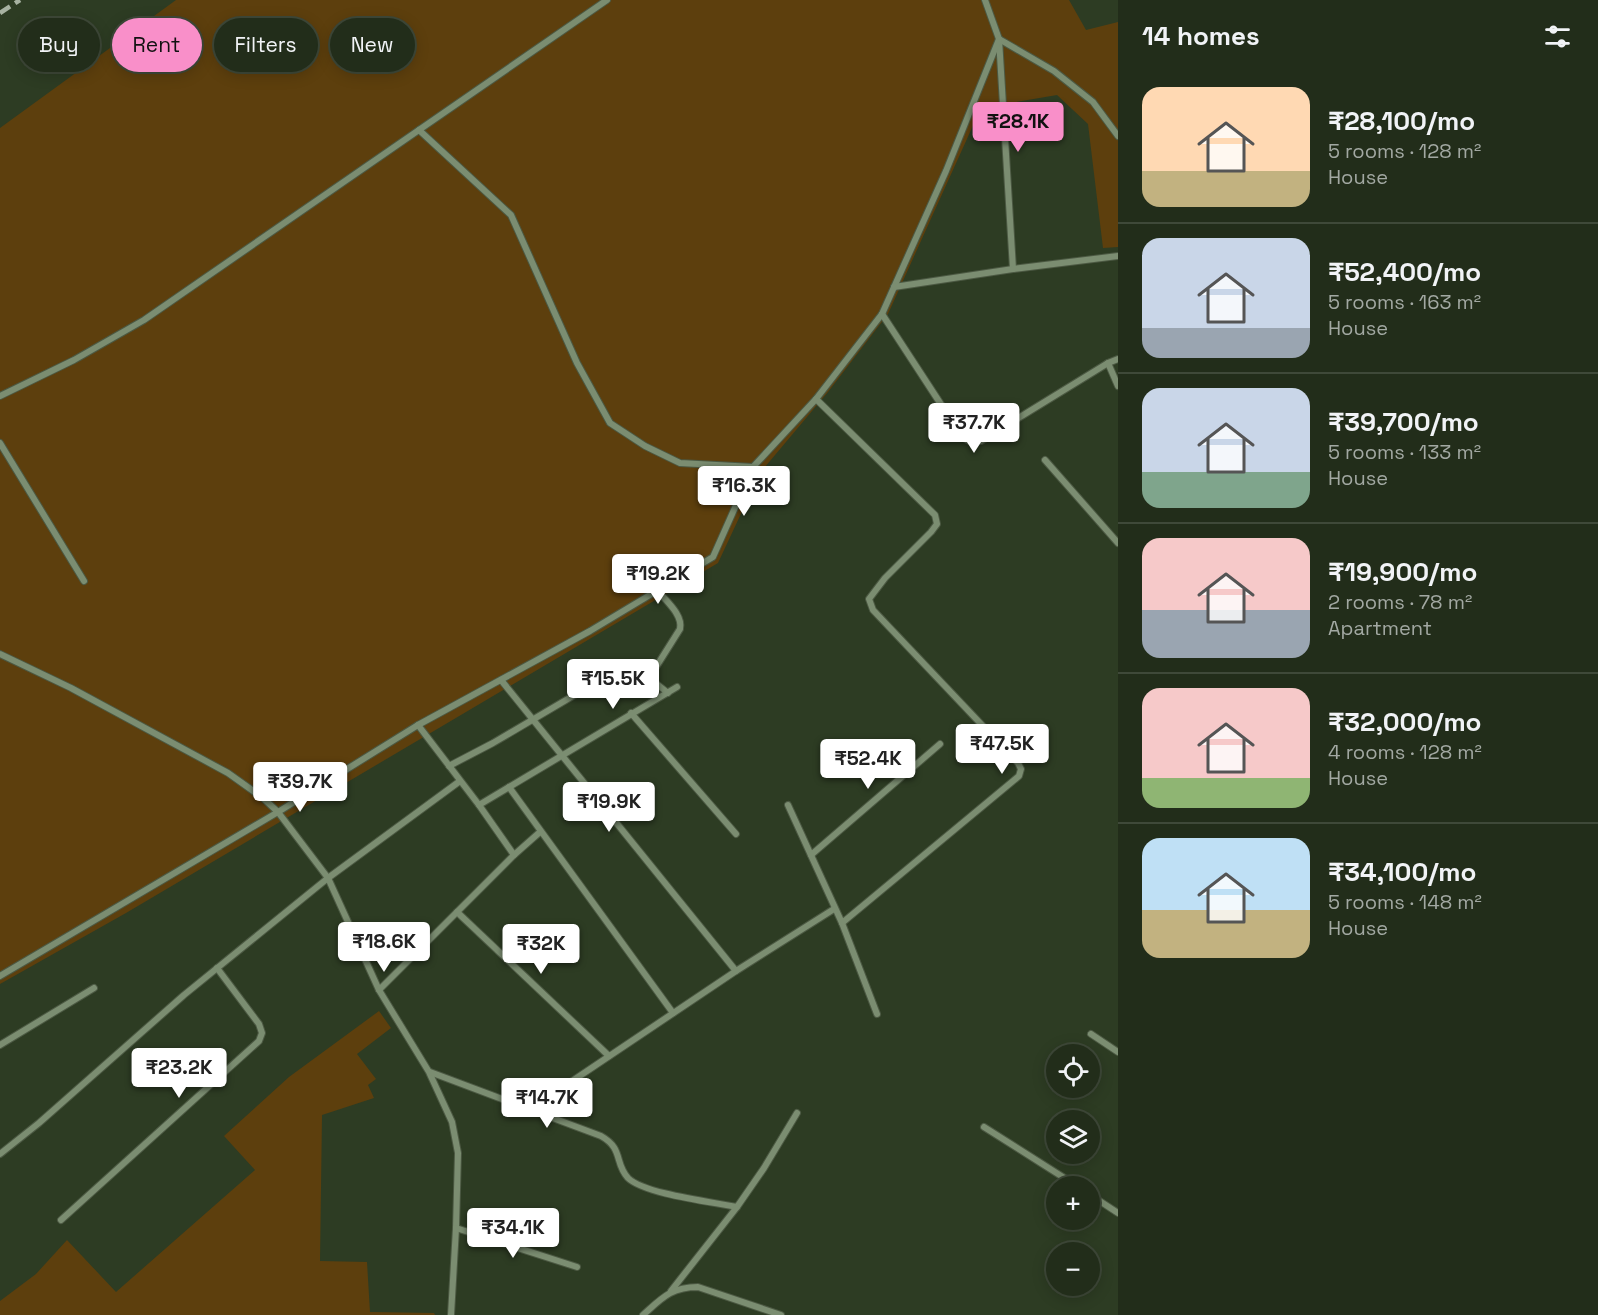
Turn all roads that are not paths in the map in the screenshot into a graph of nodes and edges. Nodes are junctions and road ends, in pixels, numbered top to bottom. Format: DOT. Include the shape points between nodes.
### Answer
graph roads {
  1 [pos="607,0"];
  2 [pos="985,0"];
  3 [pos="999,39"];
  4 [pos="419,130"];
  5 [pos="1118,136"];
  6 [pos="1118,256"];
  7 [pos="1013,269"];
  8 [pos="894,287"];
  9 [pos="882,314"];
  10 [pos="1118,359"];
  11 [pos="1108,363"];
  12 [pos="1118,386"];
  13 [pos="0,396"];
  14 [pos="816,399"];
  15 [pos="0,443"];
  16 [pos="1045,460"];
  17 [pos="753,467"];
  18 [pos="1118,543"];
  19 [pos="84,581"];
  20 [pos="658,591"];
  21 [pos="0,654"];
  22 [pos="501,680"];
  23 [pos="600,680"];
  24 [pos="677,687"];
  25 [pos="668,693"];
  26 [pos="631,713"];
  27 [pos="533,719"];
  28 [pos="418,726"];
  29 [pos="940,744"];
  30 [pos="562,756"];
  31 [pos="449,766"];
  32 [pos="460,781"];
  33 [pos="509,787"];
  34 [pos="479,805"];
  35 [pos="788,805"];
  36 [pos="278,812"];
  37 [pos="540,832"];
  38 [pos="736,834"];
  39 [pos="514,855"];
  40 [pos="812,855"];
  41 [pos="328,878"];
  42 [pos="834,909"];
  43 [pos="457,912"];
  44 [pos="842,922"];
  45 [pos="217,968"];
  46 [pos="736,971"];
  47 [pos="0,976"];
  48 [pos="94,987"];
  49 [pos="379,990"];
  50 [pos="673,1013"];
  51 [pos="878,1014"];
  52 [pos="1091,1034"];
  53 [pos="0,1045"];
  54 [pos="1118,1052"];
  55 [pos="609,1056"];
  56 [pos="429,1072"];
  57 [pos="529,1110"];
  58 [pos="797,1113"];
  59 [pos="984,1126"];
  60 [pos="0,1154"];
  61 [pos="1062,1176"];
  62 [pos="1100,1201"];
  63 [pos="737,1207"];
  64 [pos="1118,1213"];
  65 [pos="61,1220"];
  66 [pos="456,1227"];
  67 [pos="577,1267"];
  68 [pos="671,1291"];
  69 [pos="451,1315"];
  70 [pos="643,1315"];
  71 [pos="781,1315"];
  1 -- 4 [label="street"];
  2 -- 3 [label="street"];
  3 -- 5 [label="street" via="1054,71 1093,102"];
  3 -- 7 [label="street"];
  3 -- 8 [label="street"];
  4 -- 13 [label="street" via="144,320"];
  4 -- 17 [label="street" via="511,215 578,363 610,423 680,463"];
  6 -- 7 [label="street"];
  7 -- 8 [label="street"];
  8 -- 9 [label="street"];
  9 -- 11 [label="street" via="961,435 972,442 981,441"];
  9 -- 14 [label="street"];
  10 -- 11 [label="street"];
  11 -- 12 [label="street"];
  14 -- 17 [label="street"];
  14 -- 44 [label="street" via="935,515 937,524 885,578 869,604 1018,762 1021,770 1019,776"];
  15 -- 19 [label="street"];
  16 -- 18 [label="street"];
  17 -- 20 [label="street" via="713,557"];
  20 -- 22 [label="street"];
  20 -- 25 [label="street" via="681,623 651,675"];
  21 -- 36 [label="street" via="228,773"];
  22 -- 27 [label="street"];
  22 -- 28 [label="street"];
  23 -- 27 [label="street"];
  24 -- 25 [label="street"];
  25 -- 26 [label="street"];
  26 -- 30 [label="street"];
  26 -- 38 [label="street"];
  27 -- 30 [label="street"];
  27 -- 31 [label="street"];
  28 -- 31 [label="street"];
  28 -- 36 [label="street"];
  29 -- 40 [label="street"];
  30 -- 33 [label="street"];
  30 -- 46 [label="street"];
  31 -- 32 [label="street"];
  32 -- 34 [label="street"];
  32 -- 41 [label="street"];
  33 -- 34 [label="street"];
  33 -- 37 [label="street"];
  34 -- 39 [label="street"];
  35 -- 40 [label="street"];
  36 -- 41 [label="street"];
  36 -- 47 [label="street"];
  37 -- 39 [label="street"];
  37 -- 50 [label="street"];
  39 -- 43 [label="street"];
  40 -- 42 [label="street"];
  41 -- 45 [label="street"];
  41 -- 49 [label="street"];
  42 -- 44 [label="street"];
  42 -- 46 [label="street"];
  43 -- 49 [label="street"];
  43 -- 55 [label="street"];
  44 -- 51 [label="street"];
  45 -- 60 [label="street"];
  45 -- 65 [label="street" via="259,1024 259,1041"];
  46 -- 50 [label="street"];
  48 -- 53 [label="street"];
  49 -- 56 [label="street"];
  50 -- 55 [label="street"];
  52 -- 54 [label="street"];
  55 -- 57 [label="street"];
  56 -- 57 [label="street"];
  56 -- 66 [label="street" via="452,1122 458,1153"];
  57 -- 63 [label="street" via="610,1141 628,1178 638,1184"];
  58 -- 63 [label="street"];
  59 -- 61 [label="street"];
  62 -- 64 [label="street"];
  63 -- 68 [label="street"];
  66 -- 67 [label="street"];
  66 -- 69 [label="street"];
  68 -- 70 [label="street"];
  68 -- 71 [label="street" via="698,1287"];
}
